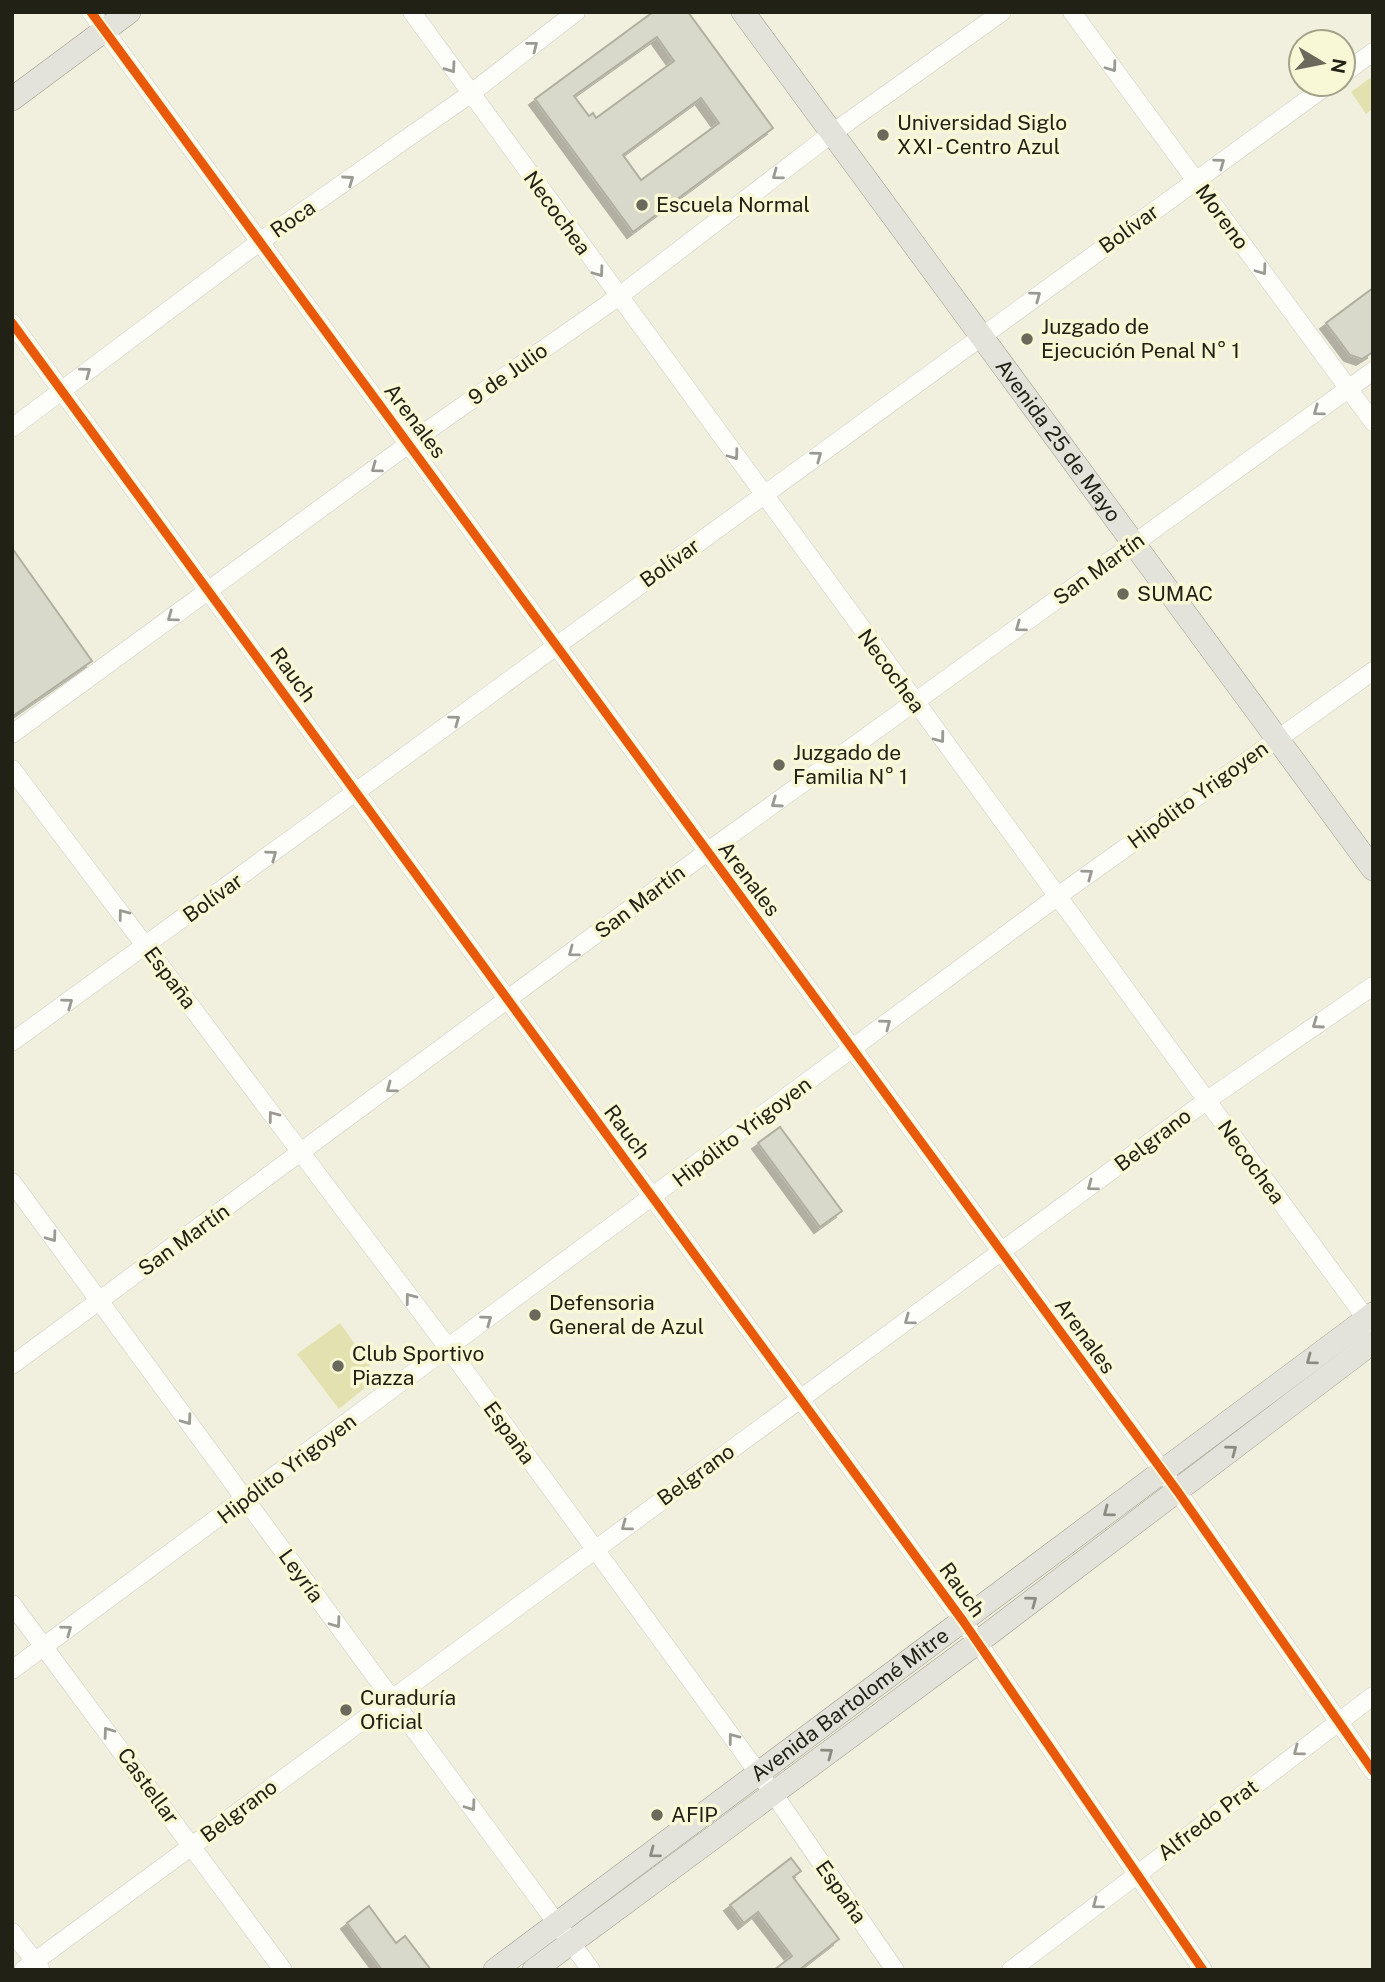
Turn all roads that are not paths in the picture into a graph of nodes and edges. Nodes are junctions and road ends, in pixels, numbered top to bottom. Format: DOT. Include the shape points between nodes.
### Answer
graph roads {
  1 [pos="129,12"];
  2 [pos="412,12"];
  3 [pos="576,12"];
  4 [pos="743,12"];
  5 [pos="1002,12"];
  6 [pos="1072,12"];
  7 [pos="98,21"];
  8 [pos="1373,52"];
  9 [pos="1357,64"];
  10 [pos="470,94"];
  11 [pos="1310,98"];
  12 [pos="12,99"];
  13 [pos="831,134"];
  14 [pos="1196,181"];
  15 [pos="258,243"];
  16 [pos="618,297"];
  17 [pos="12,323"];
  18 [pos="981,336"];
  19 [pos="1373,371"];
  20 [pos="1349,389"];
  21 [pos="61,391"];
  22 [pos="1373,422"];
  23 [pos="12,428"];
  24 [pos="410,443"];
  25 [pos="763,495"];
  26 [pos="1135,543"];
  27 [pos="209,590"];
  28 [pos="557,646"];
  29 [pos="1373,671"];
  30 [pos="915,704"];
  31 [pos="12,734"];
  32 [pos="1278,737"];
  33 [pos="12,769"];
  34 [pos="357,792"];
  35 [pos="707,852"];
  36 [pos="1373,869"];
  37 [pos="1058,896"];
  38 [pos="147,946"];
  39 [pos="1373,986"];
  40 [pos="507,1001"];
  41 [pos="12,1042"];
  42 [pos="854,1047"];
  43 [pos="1206,1101"];
  44 [pos="301,1154"];
  45 [pos="12,1182"];
  46 [pos="655,1197"];
  47 [pos="1003,1252"];
  48 [pos="99,1301"];
  49 [pos="1370,1320"];
  50 [pos="1373,1342"];
  51 [pos="449,1349"];
  52 [pos="12,1365"];
  53 [pos="801,1398"];
  54 [pos="1163,1471"];
  55 [pos="1178,1492"];
  56 [pos="246,1500"];
  57 [pos="593,1550"];
  58 [pos="12,1604"];
  59 [pos="963,1621"];
  60 [pos="978,1642"];
  61 [pos="45,1646"];
  62 [pos="12,1670"];
  63 [pos="1373,1696"];
  64 [pos="391,1698"];
  65 [pos="1337,1722"];
  66 [pos="1373,1771"];
  67 [pos="759,1774"];
  68 [pos="773,1793"];
  69 [pos="192,1846"];
  70 [pos="1135,1875"];
  71 [pos="12,1932"];
  72 [pos="565,1934"];
  73 [pos="33,1967"];
  74 [pos="283,1970"];
  75 [pos="495,1970"];
  76 [pos="534,1970"];
  77 [pos="591,1970"];
  78 [pos="895,1970"];
  79 [pos="1011,1970"];
  80 [pos="1203,1970"];
  1 -- 7 [label="main road"];
  2 -- 10 [label="street, Necochea, one-way"];
  10 -- 3 [label="street, Roca, one-way"];
  4 -- 13 [label="main road, Avenida 25 de Mayo"];
  5 -- 13 [label="street, 9 de Julio"];
  6 -- 14 [label="street, Moreno, one-way"];
  7 -- 12 [label="main road"];
  7 -- 15 [label="street, Arenales"];
  8 -- 9 [label="street"];
  15 -- 10 [label="street, Roca, one-way"];
  10 -- 16 [label="street, Necochea, one-way"];
  14 -- 11 [label="street, Bolívar, one-way"];
  13 -- 16 [label="street, 9 de Julio, one-way"];
  13 -- 18 [label="main road, Avenida 25 de Mayo"];
  18 -- 14 [label="street, Bolívar, one-way"];
  14 -- 20 [label="street, Moreno, one-way"];
  21 -- 15 [label="street, Roca, one-way"];
  15 -- 24 [label="street, Arenales"];
  16 -- 24 [label="street, 9 de Julio"];
  16 -- 25 [label="street, Necochea, one-way"];
  17 -- 21 [label="street, Rauch"];
  25 -- 18 [label="street, Bolívar, one-way"];
  18 -- 26 [label="main road, Avenida 25 de Mayo"];
  19 -- 20 [label="street, San Martín"];
  20 -- 22 [label="street, Moreno"];
  20 -- 26 [label="street, San Martín, one-way"];
  21 -- 23 [label="street, Roca"];
  21 -- 27 [label="street, Rauch"];
  24 -- 27 [label="street, 9 de Julio, one-way"];
  24 -- 28 [label="street, Arenales"];
  25 -- 28 [label="street, Bolívar"];
  25 -- 30 [label="street, Necochea"];
  26 -- 30 [label="street, San Martín, one-way"];
  26 -- 32 [label="main road, Avenida 25 de Mayo"];
  27 -- 31 [label="street, 9 de Julio, one-way"];
  27 -- 34 [label="street, Rauch"];
  34 -- 28 [label="street, Bolívar, one-way"];
  28 -- 35 [label="street, Arenales"];
  29 -- 32 [label="street, Hipólito Yrigoyen"];
  30 -- 35 [label="street, San Martín, one-way"];
  30 -- 37 [label="street, Necochea, one-way"];
  32 -- 36 [label="main road, Avenida 25 de Mayo"];
  37 -- 32 [label="street, Hipólito Yrigoyen, one-way"];
  38 -- 33 [label="street, España, one-way"];
  38 -- 34 [label="street, Bolívar, one-way"];
  34 -- 40 [label="street, Rauch"];
  35 -- 40 [label="street, San Martín, one-way"];
  35 -- 42 [label="street, Arenales"];
  42 -- 37 [label="street, Hipólito Yrigoyen, one-way"];
  37 -- 43 [label="street, Necochea"];
  41 -- 38 [label="street, Bolívar, one-way"];
  44 -- 38 [label="street, España, one-way"];
  39 -- 43 [label="street, Belgrano, one-way"];
  40 -- 44 [label="street, San Martín, one-way"];
  40 -- 46 [label="street, Rauch"];
  42 -- 46 [label="street, Hipólito Yrigoyen"];
  42 -- 47 [label="street, Arenales"];
  43 -- 47 [label="street, Belgrano, one-way"];
  43 -- 49 [label="street, Necochea"];
  44 -- 48 [label="street, San Martín"];
  51 -- 44 [label="street, España, one-way"];
  45 -- 48 [label="street, Leyría, one-way"];
  51 -- 46 [label="street, Hipólito Yrigoyen, one-way"];
  46 -- 53 [label="street, Rauch"];
  47 -- 53 [label="street, Belgrano, one-way"];
  47 -- 54 [label="street, Arenales"];
  48 -- 52 [label="street, San Martín"];
  48 -- 56 [label="street, Leyría, one-way"];
  49 -- 54 [label="main road, Avenida Bartolomé Mitre, one-way"];
  55 -- 50 [label="main road, Avenida Bartolomé Mitre, one-way"];
  51 -- 56 [label="street, Hipólito Yrigoyen"];
  51 -- 57 [label="street, España"];
  53 -- 57 [label="street, Belgrano, one-way"];
  53 -- 59 [label="street, Rauch"];
  54 -- 55 [label="street, Arenales"];
  54 -- 59 [label="main road, Avenida Bartolomé Mitre, one-way"];
  60 -- 55 [label="main road, Avenida Bartolomé Mitre, one-way"];
  55 -- 65 [label="street, Arenales"];
  61 -- 56 [label="street, Hipólito Yrigoyen, one-way"];
  56 -- 64 [label="street, Leyría, one-way"];
  57 -- 64 [label="street, Belgrano"];
  67 -- 57 [label="street, España, one-way"];
  58 -- 61 [label="street, Castellar"];
  59 -- 60 [label="street, Rauch"];
  59 -- 67 [label="main road, Avenida Bartolomé Mitre"];
  68 -- 60 [label="main road, Avenida Bartolomé Mitre, one-way"];
  60 -- 70 [label="street, Rauch"];
  61 -- 62 [label="street, Hipólito Yrigoyen"];
  69 -- 61 [label="street, Castellar, one-way"];
  63 -- 65 [label="street, Alfredo Prat"];
  64 -- 69 [label="street, Belgrano"];
  64 -- 72 [label="street, Leyría, one-way"];
  65 -- 66 [label="street, Arenales"];
  65 -- 70 [label="street, Alfredo Prat, one-way"];
  67 -- 68 [label="street, España"];
  67 -- 72 [label="main road, Avenida Bartolomé Mitre, one-way"];
  68 -- 72 [label="main road, Avenida Bartolomé Mitre"];
  68 -- 78 [label="street, España"];
  69 -- 73 [label="street, Belgrano"];
  69 -- 74 [label="street, Castellar"];
  70 -- 79 [label="street, Alfredo Prat, one-way"];
  70 -- 80 [label="street, Rauch"];
  71 -- 73 [label="street"];
  72 -- 75 [label="main road, Avenida Bartolomé Mitre"];
  72 -- 76 [label="main road, Avenida Bartolomé Mitre"];
  72 -- 77 [label="street, Leyría"];
}
